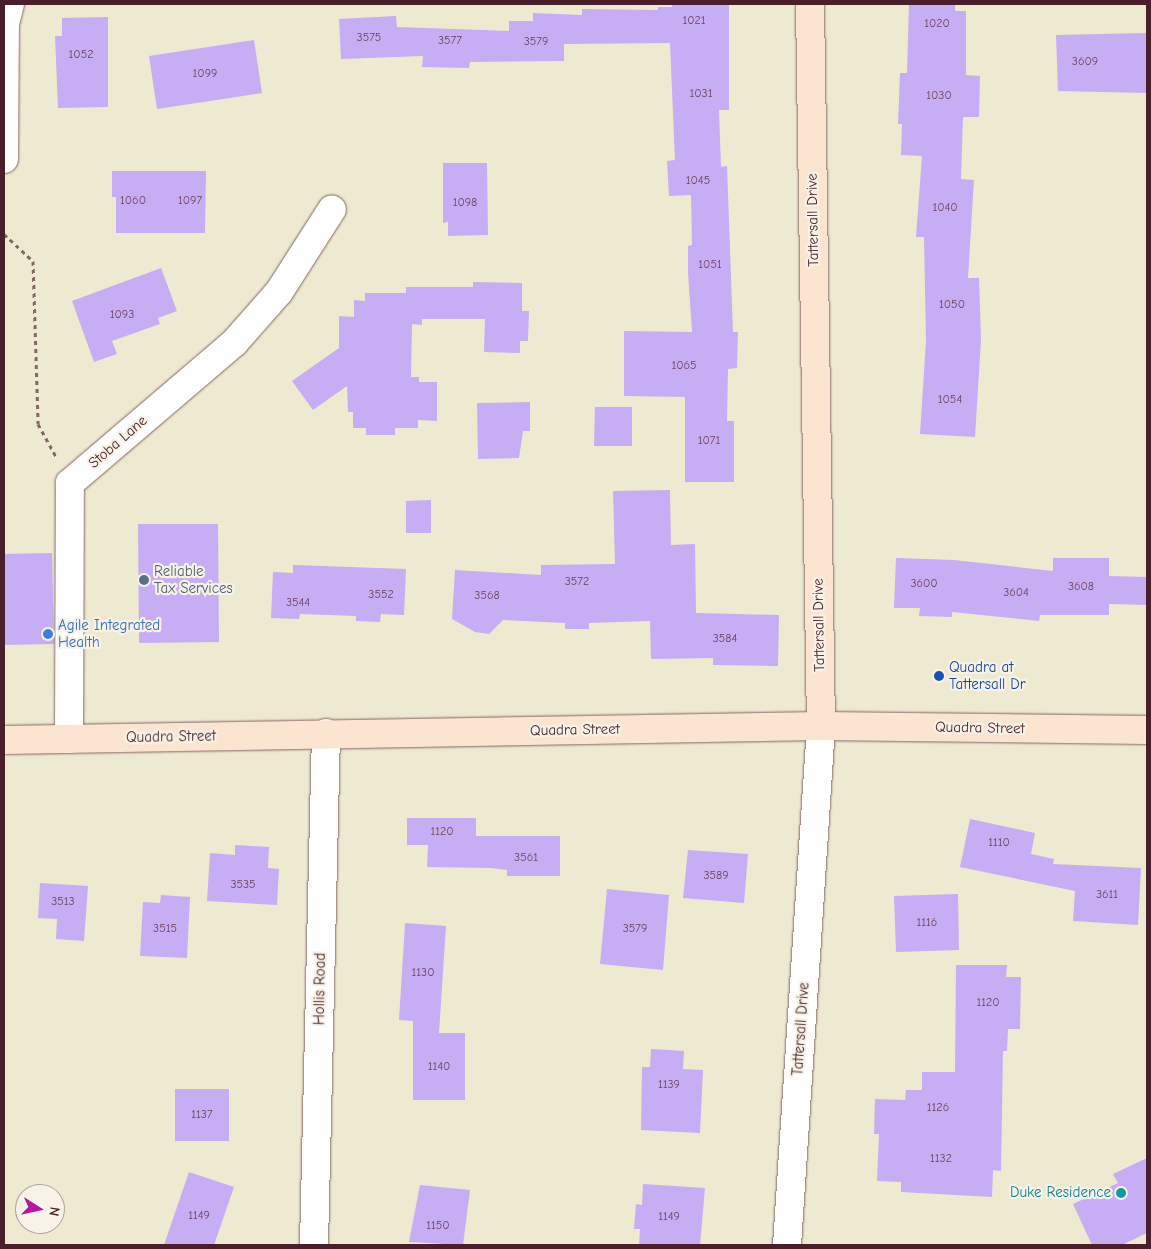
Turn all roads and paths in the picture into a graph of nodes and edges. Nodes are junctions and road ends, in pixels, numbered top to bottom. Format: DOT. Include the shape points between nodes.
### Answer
graph roads {
  1 [pos="810,4"];
  2 [pos="8,14"];
  3 [pos="4,159"];
  4 [pos="332,209"];
  5 [pos="4,234"];
  6 [pos="70,483"];
  7 [pos="821,726"];
  8 [pos="1147,730"];
  9 [pos="326,733"];
  10 [pos="69,739"];
  11 [pos="4,740"];
  12 [pos="314,1245"];
  13 [pos="787,1245"];
  1 -- 7 [label="main road, Tattersall Drive"];
  2 -- 3 [label="street"];
  4 -- 6 [label="street, Stoba Lane" via="279,292 234,343"];
  5 -- 6 [label="path" via="33,261 38,424"];
  6 -- 10 [label="street"];
  7 -- 8 [label="main road, Quadra Street"];
  7 -- 9 [label="main road, Quadra Street"];
  7 -- 13 [label="street, Tattersall Drive"];
  9 -- 10 [label="main road, Quadra Street"];
  9 -- 12 [label="street, Hollis Road"];
  10 -- 11 [label="main road, Quadra Street"];
}
